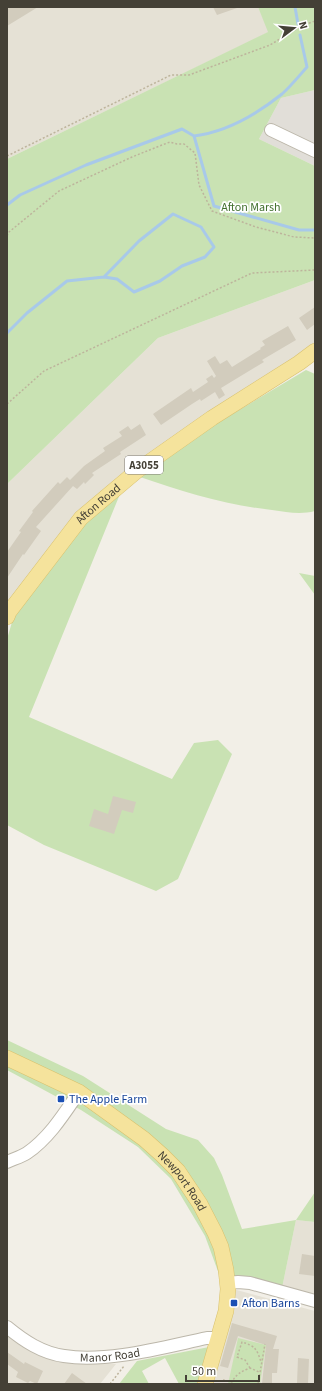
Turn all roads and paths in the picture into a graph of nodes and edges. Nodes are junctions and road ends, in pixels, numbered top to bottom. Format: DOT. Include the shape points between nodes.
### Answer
graph roads {
  1 [pos="315,21"];
  2 [pos="271,130"];
  3 [pos="315,151"];
  4 [pos="7,156"];
  5 [pos="7,236"];
  6 [pos="315,238"];
  7 [pos="315,270"];
  8 [pos="315,350"];
  9 [pos="7,404"];
  10 [pos="7,617"];
  11 [pos="7,1058"];
  12 [pos="79,1092"];
  13 [pos="7,1162"];
  14 [pos="227,1283"];
  15 [pos="315,1300"];
  16 [pos="7,1327"];
  17 [pos="218,1338"];
  18 [pos="265,1344"];
  19 [pos="130,1354"];
  20 [pos="261,1362"];
  21 [pos="250,1368"];
  22 [pos="259,1372"];
  23 [pos="223,1380"];
  24 [pos="110,1384"];
  25 [pos="205,1384"];
  26 [pos="258,1384"];
  1 -- 4 [label="path" via="301,26 270,45 189,75 171,75"];
  2 -- 3 [label="street"];
  5 -- 6 [label="path" via="59,191 170,142 184,144 194,153 198,186 212,211 294,237"];
  7 -- 9 [label="path" via="252,273 44,371"];
  8 -- 10 [label="main road, Afton Road / A3055" via="138,470 81,518"];
  11 -- 12 [label="main road, Newport Road"];
  12 -- 13 [label="street" via="42,1140 26,1154"];
  12 -- 14 [label="main road, Newport Road" via="144,1139 178,1171 215,1233 224,1261"];
  14 -- 15 [label="street" via="250,1283"];
  14 -- 17 [label="main road, Newport Road" via="228,1298"];
  16 -- 19 [label="street, Manor Road" via="25,1342 64,1356"];
  17 -- 19 [label="street, Manor Road" via="206,1338"];
  17 -- 25 [label="main road, Newport Road"];
  18 -- 20 [label="path"];
  19 -- 24 [label="path" via="127,1363"];
  20 -- 21 [label="path" via="253,1346 242,1342 237,1357 245,1360"];
  20 -- 22 [label="path"];
  21 -- 22 [label="path"];
  21 -- 23 [label="path" via="234,1377 232,1382"];
  22 -- 26 [label="path"];
}
